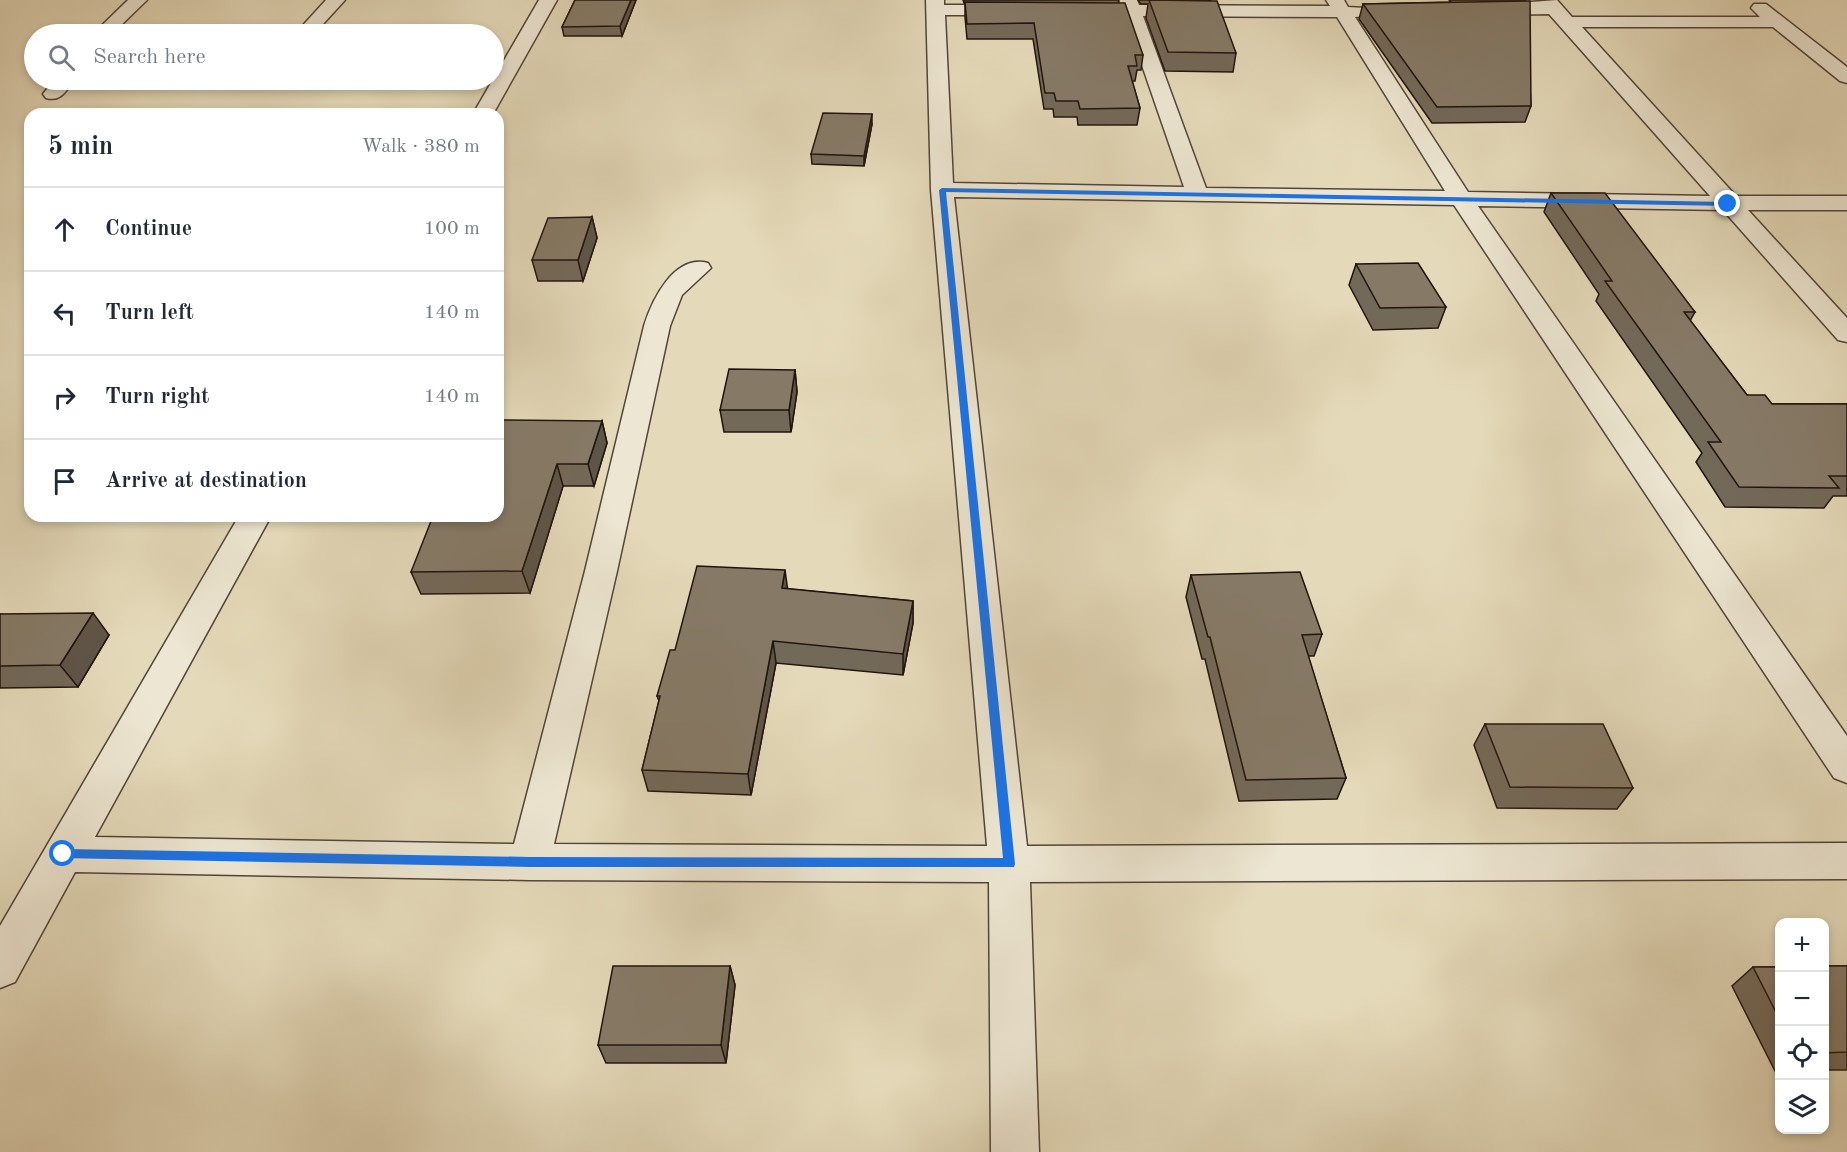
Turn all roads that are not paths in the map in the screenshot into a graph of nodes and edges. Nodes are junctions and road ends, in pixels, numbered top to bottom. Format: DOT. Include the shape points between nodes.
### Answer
graph roads {
  1 [pos="138,0"];
  2 [pos="336,0"];
  3 [pos="548,0"];
  4 [pos="1749,0"];
  5 [pos="1129,5"];
  6 [pos="1338,6"];
  7 [pos="1027,10"];
  8 [pos="1061,10"];
  9 [pos="1472,10"];
  10 [pos="1557,10"];
  11 [pos="1377,12"];
  12 [pos="930,14"];
  13 [pos="1777,22"];
  14 [pos="113,24"];
  15 [pos="313,24"];
  16 [pos="504,77"];
  17 [pos="1847,77"];
  18 [pos="497,90"];
  19 [pos="486,108"];
  20 [pos="942,190"];
  21 [pos="1197,193"];
  22 [pos="1461,198"];
  23 [pos="1847,202"];
  24 [pos="1728,204"];
  25 [pos="699,268"];
  26 [pos="1847,334"];
  27 [pos="252,522"];
  28 [pos="1847,767"];
  29 [pos="63,854"];
  30 [pos="1847,861"];
  31 [pos="530,862"];
  32 [pos="1009,864"];
  33 [pos="0,967"];
  34 [pos="1015,1152"];
  1 -- 14 [label="street"];
  2 -- 15 [label="street"];
  3 -- 16 [label="street"];
  4 -- 13 [label="street"];
  5 -- 6 [label="street"];
  5 -- 8 [label="street"];
  5 -- 21 [label="street"];
  6 -- 11 [label="street"];
  6 -- 22 [label="street"];
  7 -- 12 [label="street"];
  9 -- 10 [label="street"];
  10 -- 13 [label="street"];
  10 -- 24 [label="street"];
  12 -- 20 [label="street"];
  13 -- 17 [label="street"];
  18 -- 19 [label="street"];
  20 -- 21 [label="street"];
  20 -- 32 [label="street"];
  21 -- 22 [label="street"];
  22 -- 24 [label="street"];
  22 -- 28 [label="street"];
  23 -- 24 [label="street"];
  24 -- 26 [label="street"];
  25 -- 31 [label="street" via="678,282 664,302 657,326"];
  27 -- 29 [label="street"];
  29 -- 31 [label="street"];
  29 -- 33 [label="street"];
  30 -- 32 [label="street"];
  31 -- 32 [label="street"];
  32 -- 34 [label="street"];
}
